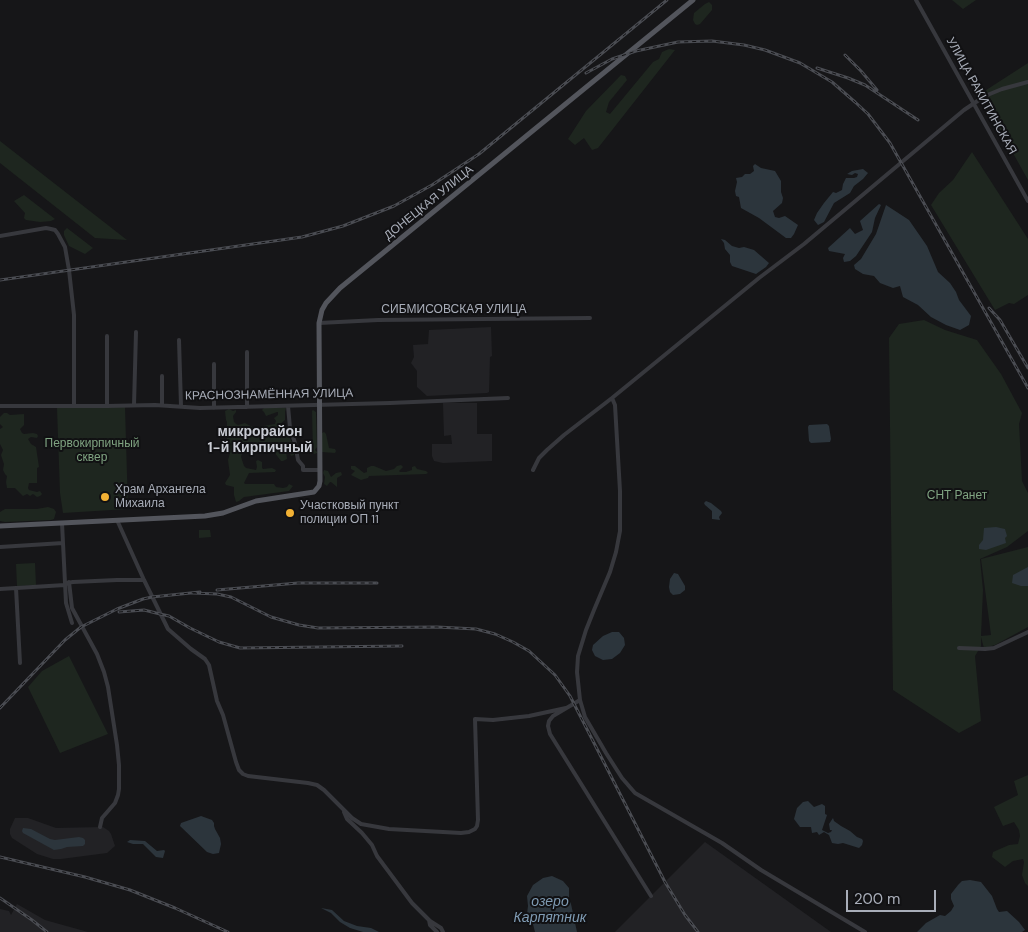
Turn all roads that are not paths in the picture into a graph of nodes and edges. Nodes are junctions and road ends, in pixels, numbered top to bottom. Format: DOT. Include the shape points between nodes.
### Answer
graph roads {
  1 [pos="693,0"];
  2 [pos="916,0"];
  3 [pos="1028,82"];
  4 [pos="973,104"];
  5 [pos="1028,201"];
  6 [pos="0,236"];
  7 [pos="590,318"];
  8 [pos="319,323"];
  9 [pos="136,332"];
  10 [pos="108,336"];
  11 [pos="179,340"];
  12 [pos="247,352"];
  13 [pos="214,364"];
  14 [pos="162,376"];
  15 [pos="508,398"];
  16 [pos="612,398"];
  17 [pos="134,405"];
  18 [pos="162,405"];
  19 [pos="320,405"];
  20 [pos="0,406"];
  21 [pos="74,406"];
  22 [pos="107,406"];
  23 [pos="181,406"];
  24 [pos="288,406"];
  25 [pos="247,407"];
  26 [pos="214,408"];
  27 [pos="320,470"];
  28 [pos="533,470"];
  29 [pos="117,520"];
  30 [pos="62,523"];
  31 [pos="0,526"];
  32 [pos="63,543"];
  33 [pos="0,547"];
  34 [pos="144,580"];
  35 [pos="67,584"];
  36 [pos="16,588"];
  37 [pos="0,589"];
  38 [pos="72,622"];
  39 [pos="1028,632"];
  40 [pos="959,648"];
  41 [pos="20,663"];
  42 [pos="580,700"];
  43 [pos="566,708"];
  44 [pos="342,809"];
  45 [pos="100,827"];
  46 [pos="651,896"];
  47 [pos="429,920"];
  48 [pos="437,932"];
  49 [pos="443,932"];
  50 [pos="865,932"];
  1 -- 8 [label="main road, ДОНЕЦКАЯ УЛИЦА" via="340,288 326,303"];
  2 -- 4 [label="street, УЛИЦА РАКИТИНСКАЯ"];
  3 -- 4 [label="street" via="1002,89"];
  4 -- 5 [label="street, УЛИЦА РАКИТИНСКАЯ"];
  4 -- 16 [label="street"];
  6 -- 21 [label="street" via="51,228 58,234 67,255 72,296"];
  7 -- 8 [label="street, СИБМИСОВСКАЯ УЛИЦА"];
  8 -- 19 [label="main road, ДОНЕЦКАЯ УЛИЦА"];
  9 -- 17 [label="street"];
  10 -- 22 [label="street"];
  11 -- 23 [label="street"];
  12 -- 25 [label="street"];
  13 -- 26 [label="street"];
  14 -- 18 [label="street"];
  15 -- 19 [label="street, КРАСНОЗНАМЁННАЯ УЛИЦА"];
  16 -- 28 [label="street" via="547,450"];
  16 -- 42 [label="street" via="618,452 620,531 610,572 578,656"];
  17 -- 18 [label="street, КРАСНОЗНАМЁННАЯ УЛИЦА"];
  17 -- 22 [label="street, КРАСНОЗНАМЁННАЯ УЛИЦА"];
  18 -- 23 [label="street, КРАСНОЗНАМЁННАЯ УЛИЦА"];
  19 -- 24 [label="street, КРАСНОЗНАМЁННАЯ УЛИЦА"];
  19 -- 27 [label="main road, ДОНЕЦКАЯ УЛИЦА"];
  20 -- 21 [label="street, КРАСНОЗНАМЁННАЯ УЛИЦА"];
  21 -- 22 [label="street, КРАСНОЗНАМЁННАЯ УЛИЦА"];
  23 -- 26 [label="street, КРАСНОЗНАМЁННАЯ УЛИЦА"];
  24 -- 25 [label="street, КРАСНОЗНАМЁННАЯ УЛИЦА"];
  24 -- 27 [label="street" via="298,460 303,470"];
  25 -- 26 [label="street, КРАСНОЗНАМЁННАЯ УЛИЦА"];
  27 -- 29 [label="main road, ДОНЕЦКАЯ УЛИЦА" via="320,484 309,494 256,501 213,515"];
  29 -- 30 [label="main road"];
  29 -- 34 [label="street"];
  30 -- 31 [label="main road"];
  30 -- 32 [label="street"];
  32 -- 33 [label="street"];
  32 -- 35 [label="street"];
  34 -- 35 [label="street"];
  34 -- 44 [label="street" via="168,629 207,662 239,770 248,776 317,785"];
  35 -- 36 [label="street"];
  35 -- 38 [label="street" via="66,602"];
  35 -- 45 [label="street" via="72,608 104,672 117,745 118,795 102,818"];
  36 -- 37 [label="street"];
  36 -- 41 [label="street"];
  39 -- 40 [label="street" via="994,648"];
  42 -- 43 [label="street"];
  42 -- 50 [label="street" via="585,717 606,754 635,793"];
  43 -- 44 [label="street" via="529,716 474,719 478,820 475,829 469,832 371,826 361,824"];
  43 -- 46 [label="street" via="548,721 550,734"];
  44 -- 47 [label="street" via="412,903"];
  47 -- 48 [label="street"];
  47 -- 49 [label="street"];
}
